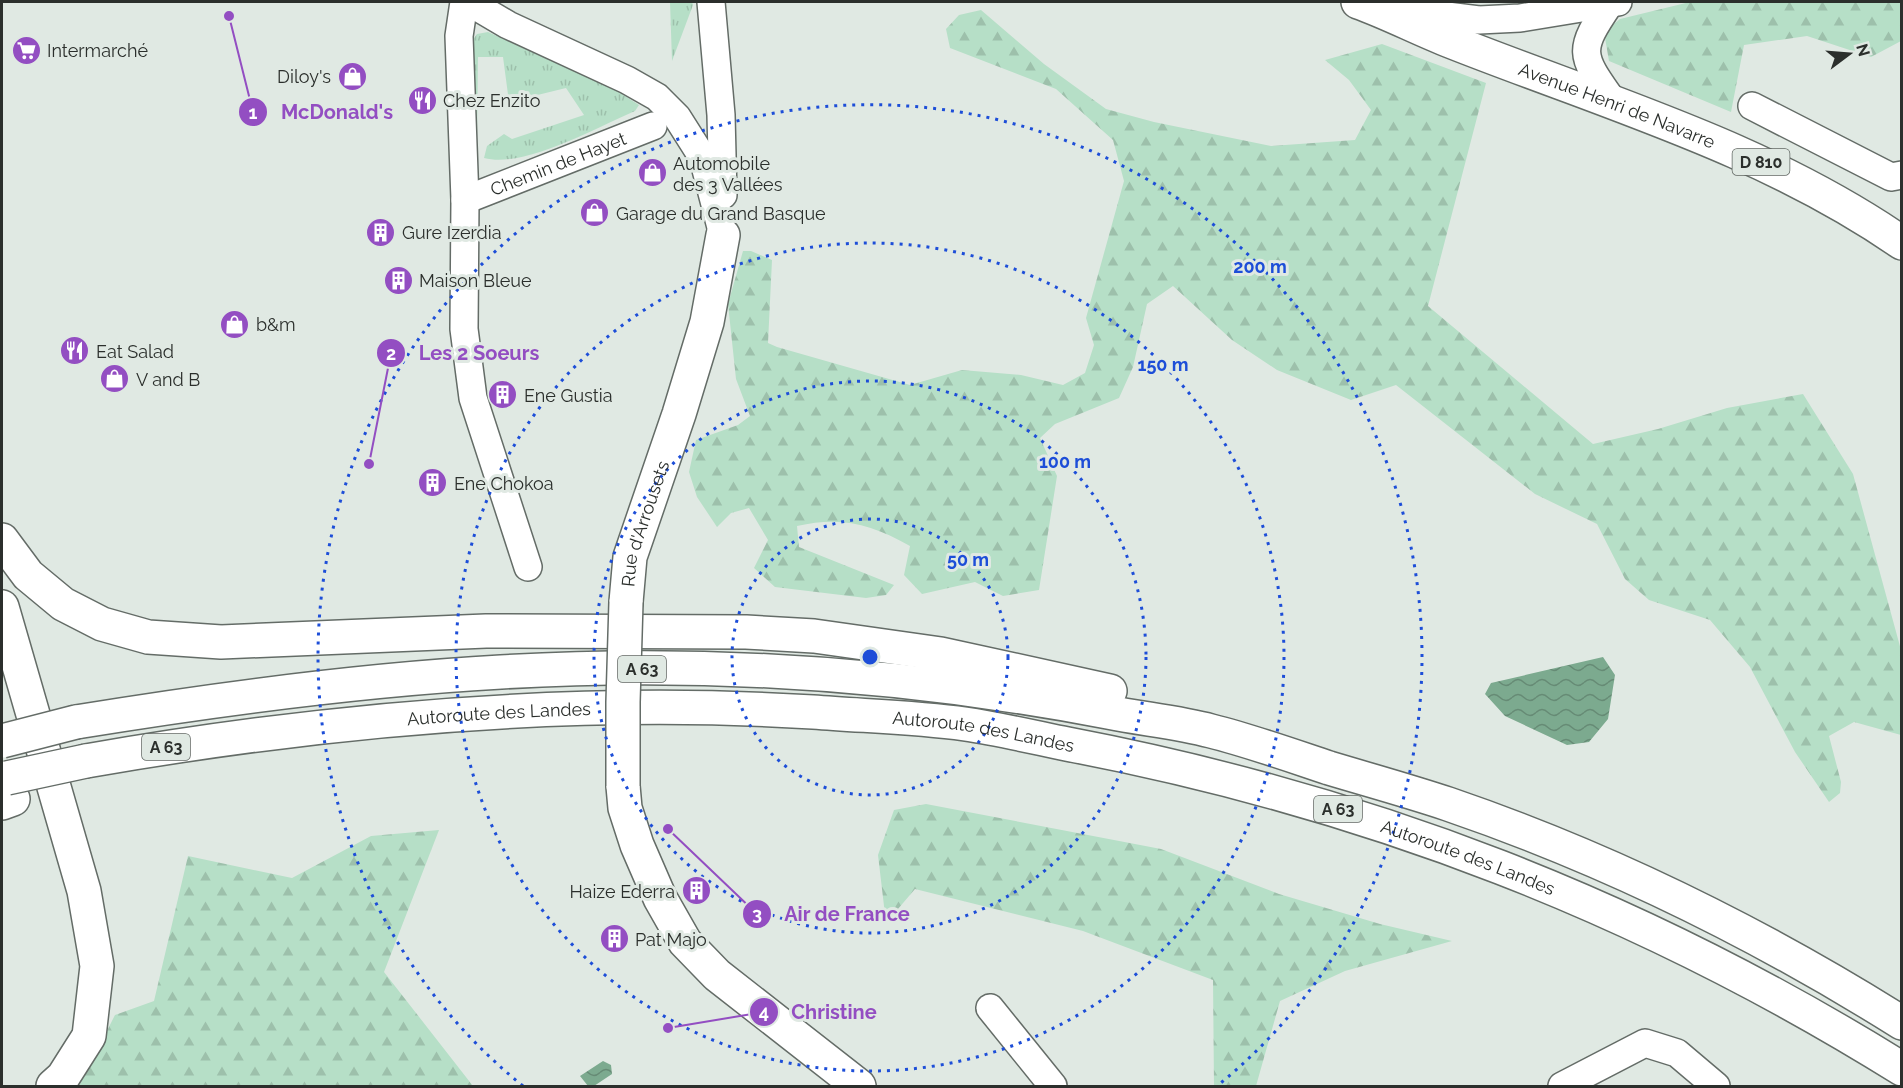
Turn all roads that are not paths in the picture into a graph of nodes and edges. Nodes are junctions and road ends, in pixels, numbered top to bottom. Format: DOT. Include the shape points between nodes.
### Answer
graph roads {
  1 [pos="464,2"];
  2 [pos="469,2"];
  3 [pos="711,2"];
  4 [pos="1614,2"];
  5 [pos="1365,4"];
  6 [pos="1612,100"];
  7 [pos="1752,106"];
  8 [pos="653,126"];
  9 [pos="713,154"];
  10 [pos="1902,175"];
  11 [pos="465,200"];
  12 [pos="723,235"];
  13 [pos="1902,243"];
  14 [pos="2,540"];
  15 [pos="528,567"];
  16 [pos="2,607"];
  17 [pos="1208,730"];
  18 [pos="2,741"];
  19 [pos="6,790"];
  20 [pos="990,1008"];
  21 [pos="1902,1023"];
  22 [pos="1902,1069"];
  23 [pos="53,1086"];
  24 [pos="859,1086"];
  25 [pos="1053,1086"];
  26 [pos="1562,1086"];
  27 [pos="1716,1086"];
  1 -- 11 [label="street, Chemin de Hayet" via="459,36"];
  2 -- 9 [label="street, Rue d'Arrousets" via="657,97"];
  3 -- 9 [label="street, Rue d'Arrousets"];
  4 -- 5 [label="street" via="1520,18 1479,20"];
  4 -- 6 [label="street" via="1590,33 1586,57 1588,68"];
  5 -- 6 [label="main road, Avenue Henri de Navarre / D 810" via="1450,41"];
  6 -- 13 [label="main road, Avenue Henri de Navarre / D 810" via="1778,170"];
  7 -- 10 [label="street" via="1891,177"];
  8 -- 11 [label="street, Chemin de Hayet"];
  9 -- 12 [label="street, Rue d'Arrousets"];
  11 -- 15 [label="street, Chemin de Hayet" via="464,329 473,398"];
  12 -- 24 [label="main road, Rue d'Arrousets, bridge" via="704,332 630,557 623,702 625,808 636,845 685,942 717,975"];
  14 -- 17 [label="main road" via="28,576 63,604 102,624 148,637 289,641 486,631 814,636 941,654 1169,704"];
  16 -- 23 [label="main road" via="84,891 96,966 89,1036"];
  17 -- 18 [label="main road, A 63, bridge" via="964,688 855,676 610,669 384,680 272,692 76,722"];
  17 -- 21 [label="main road, A 63" via="1450,805 1550,844 1649,886 1740,931"];
  19 -- 22 [label="main road, Autoroute des Landes / A 63, bridge" via="174,746 362,721 486,712 726,707 962,724 1244,782 1463,851 1653,931 1747,978"];
  20 -- 25 [label="street"];
  26 -- 27 [label="street" via="1645,1043 1677,1053"];
}
